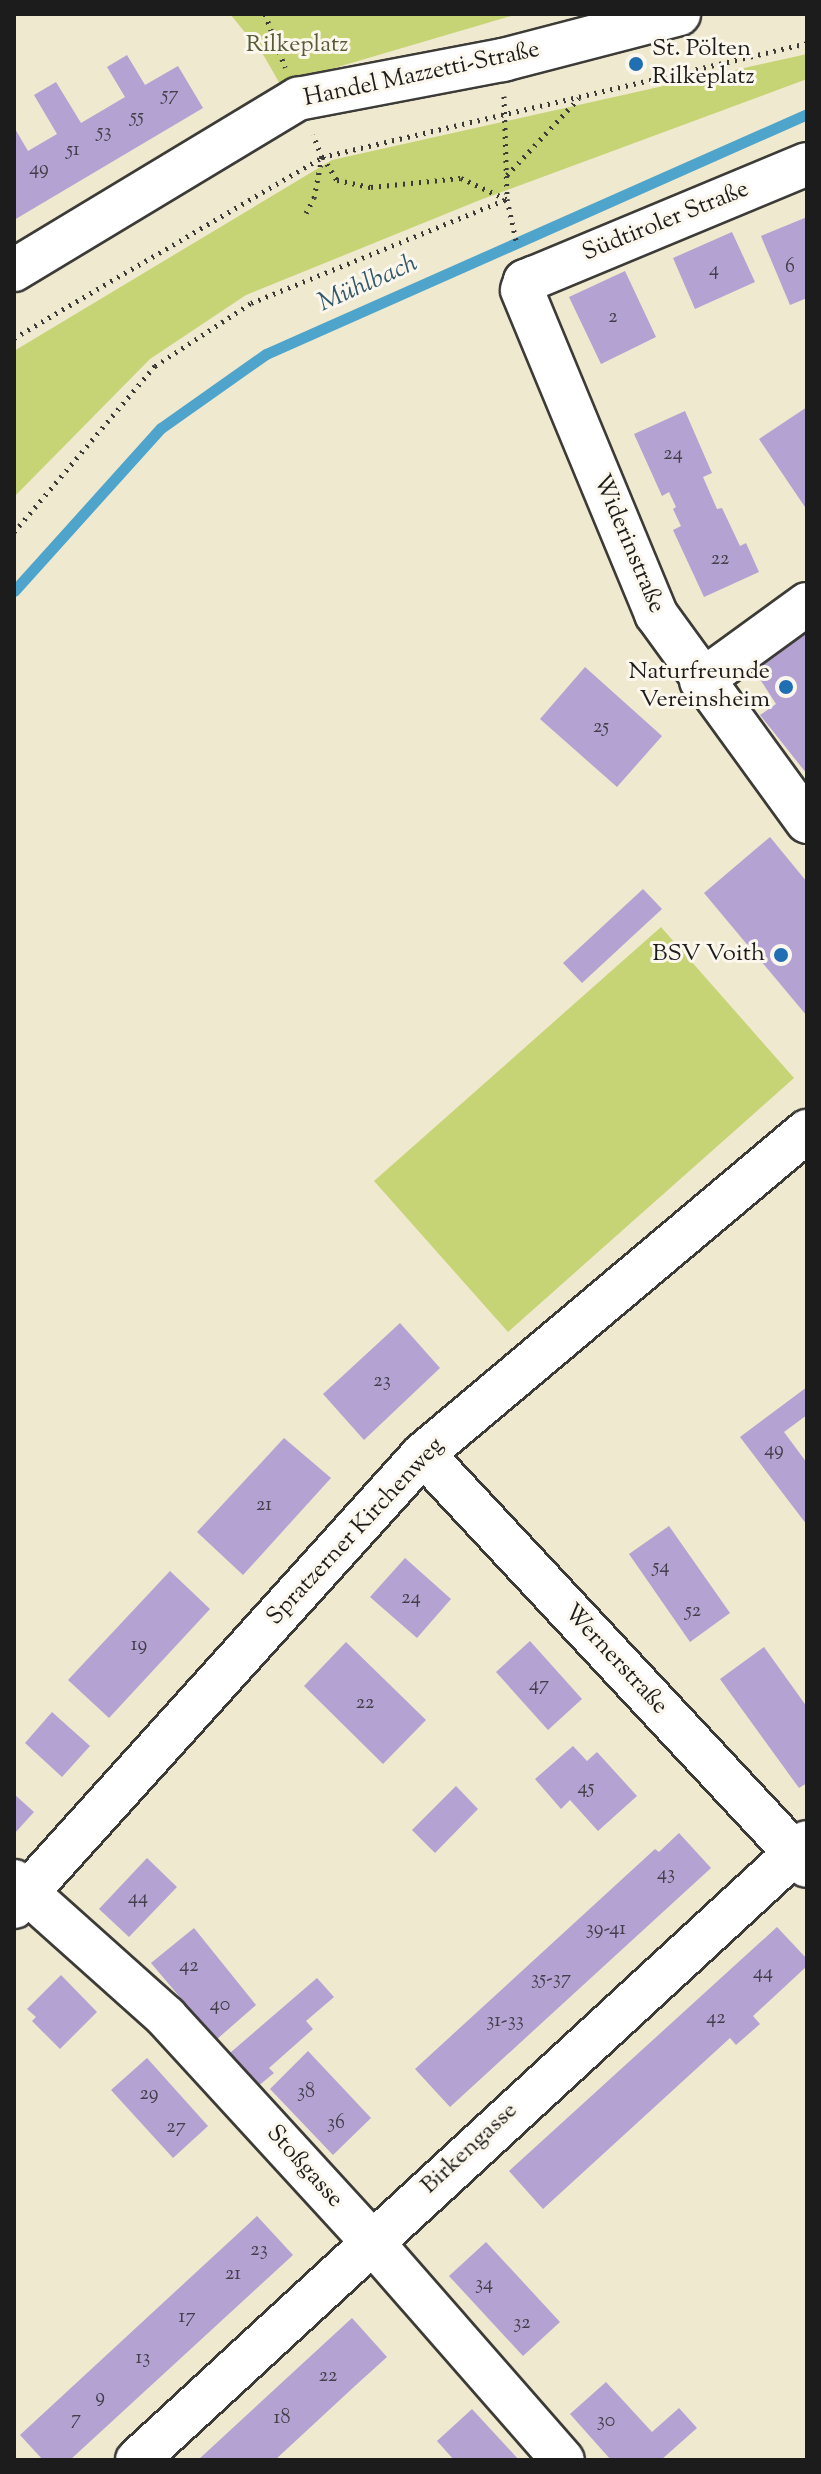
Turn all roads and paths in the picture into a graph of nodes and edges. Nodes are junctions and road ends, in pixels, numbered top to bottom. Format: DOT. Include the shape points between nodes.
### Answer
graph roads {
  1 [pos="679,14"];
  2 [pos="573,28"];
  3 [pos="807,43"];
  4 [pos="503,60"];
  5 [pos="581,96"];
  6 [pos="505,114"];
  7 [pos="322,157"];
  8 [pos="807,164"];
  9 [pos="506,176"];
  10 [pos="507,199"];
  11 [pos="14,270"];
  12 [pos="525,281"];
  13 [pos="14,338"];
  14 [pos="14,532"];
  15 [pos="807,604"];
  16 [pos="701,681"];
  17 [pos="807,822"];
  18 [pos="807,1131"];
  19 [pos="423,1454"];
  20 [pos="803,1854"];
  21 [pos="18,1893"];
  22 [pos="371,2241"];
  23 [pos="137,2460"];
  24 [pos="563,2460"];
  1 -- 2 [label="street, Handel Mazzetti-Straße"];
  2 -- 4 [label="street, Handel Mazzetti-Straße"];
  3 -- 5 [label="path"];
  4 -- 6 [label="path"];
  4 -- 11 [label="street, Handel Mazzetti-Straße" via="298,99"];
  5 -- 6 [label="path"];
  5 -- 9 [label="path"];
  6 -- 7 [label="path"];
  6 -- 9 [label="path"];
  7 -- 10 [label="path" via="337,180 371,187 461,178"];
  7 -- 13 [label="path"];
  8 -- 12 [label="street, Südtiroler Straße"];
  9 -- 10 [label="path"];
  10 -- 14 [label="path" via="251,303 155,366"];
  12 -- 16 [label="street, Widerinstraße" via="528,308 656,614"];
  15 -- 16 [label="street"];
  16 -- 17 [label="street, Widerinstraße"];
  18 -- 19 [label="street, Spratzerner Kirchenweg"];
  19 -- 20 [label="street, Wernerstraße"];
  19 -- 21 [label="street, Spratzerner Kirchenweg"];
  20 -- 22 [label="street, Birkengasse"];
  21 -- 22 [label="street, Stoßgasse" via="166,2017"];
  22 -- 23 [label="street, Birkengasse"];
  22 -- 24 [label="street, Stoßgasse"];
}
